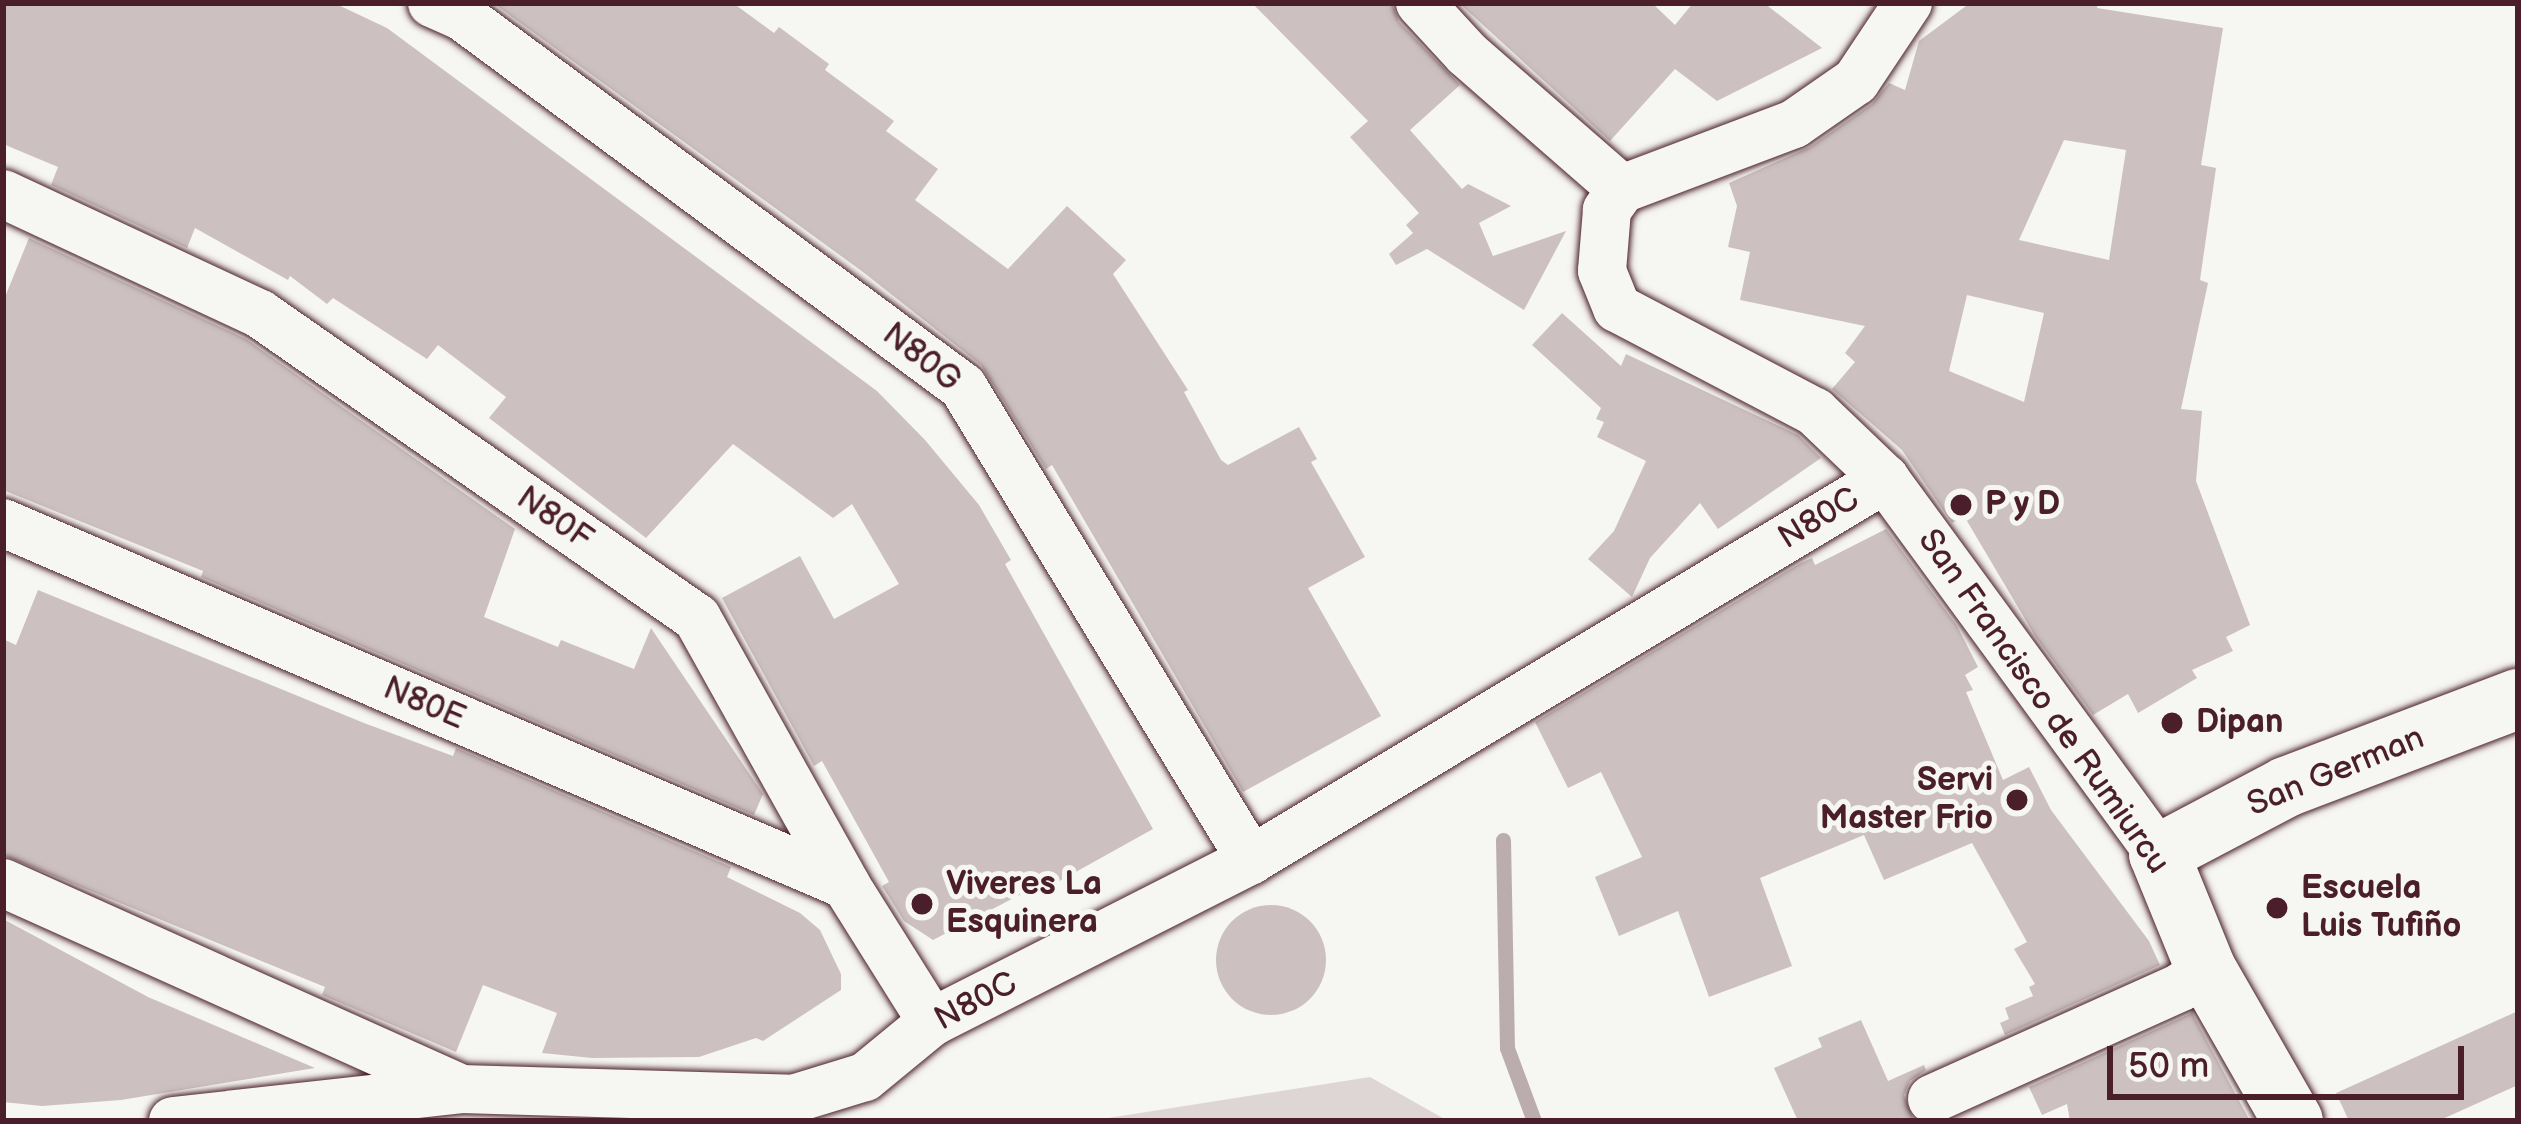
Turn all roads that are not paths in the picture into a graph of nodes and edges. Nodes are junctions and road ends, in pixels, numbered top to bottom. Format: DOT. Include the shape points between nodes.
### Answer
graph roads {
  1 [pos="432,3"];
  2 [pos="1420,3"];
  3 [pos="1908,3"];
  4 [pos="1622,189"];
  5 [pos="3,194"];
  6 [pos="1885,479"];
  7 [pos="3,523"];
  8 [pos="2518,699"];
  9 [pos="2158,854"];
  10 [pos="1251,860"];
  11 [pos="3,884"];
  12 [pos="846,885"];
  13 [pos="2206,969"];
  14 [pos="932,1022"];
  15 [pos="461,1089"];
  16 [pos="1932,1099"];
  17 [pos="788,1110"];
  18 [pos="173,1121"];
  19 [pos="2293,1121"];
  1 -- 10 [label="street, N80G" via="463,17 963,388"];
  2 -- 4 [label="street"];
  3 -- 4 [label="street" via="1856,81 1794,124"];
  4 -- 6 [label="street, San Francisco de Rumiurcu" via="1607,210 1600,252 1617,308 1815,412"];
  5 -- 12 [label="street, N80F" via="260,314 697,618"];
  6 -- 9 [label="street, San Francisco de Rumiurcu"];
  6 -- 10 [label="street, N80C"];
  7 -- 12 [label="street, N80E"];
  8 -- 9 [label="main road, San German" via="2286,787"];
  9 -- 13 [label="main road, San Francisco de Rumiurcu"];
  10 -- 14 [label="street, N80C"];
  11 -- 15 [label="street"];
  12 -- 14 [label="street, N80F"];
  13 -- 16 [label="street"];
  13 -- 19 [label="main road, San Francisco de Rumiurcu"];
  14 -- 17 [label="street, N80C" via="865,1077"];
  15 -- 17 [label="street, N80C"];
  15 -- 18 [label="street, N80C"];
}
